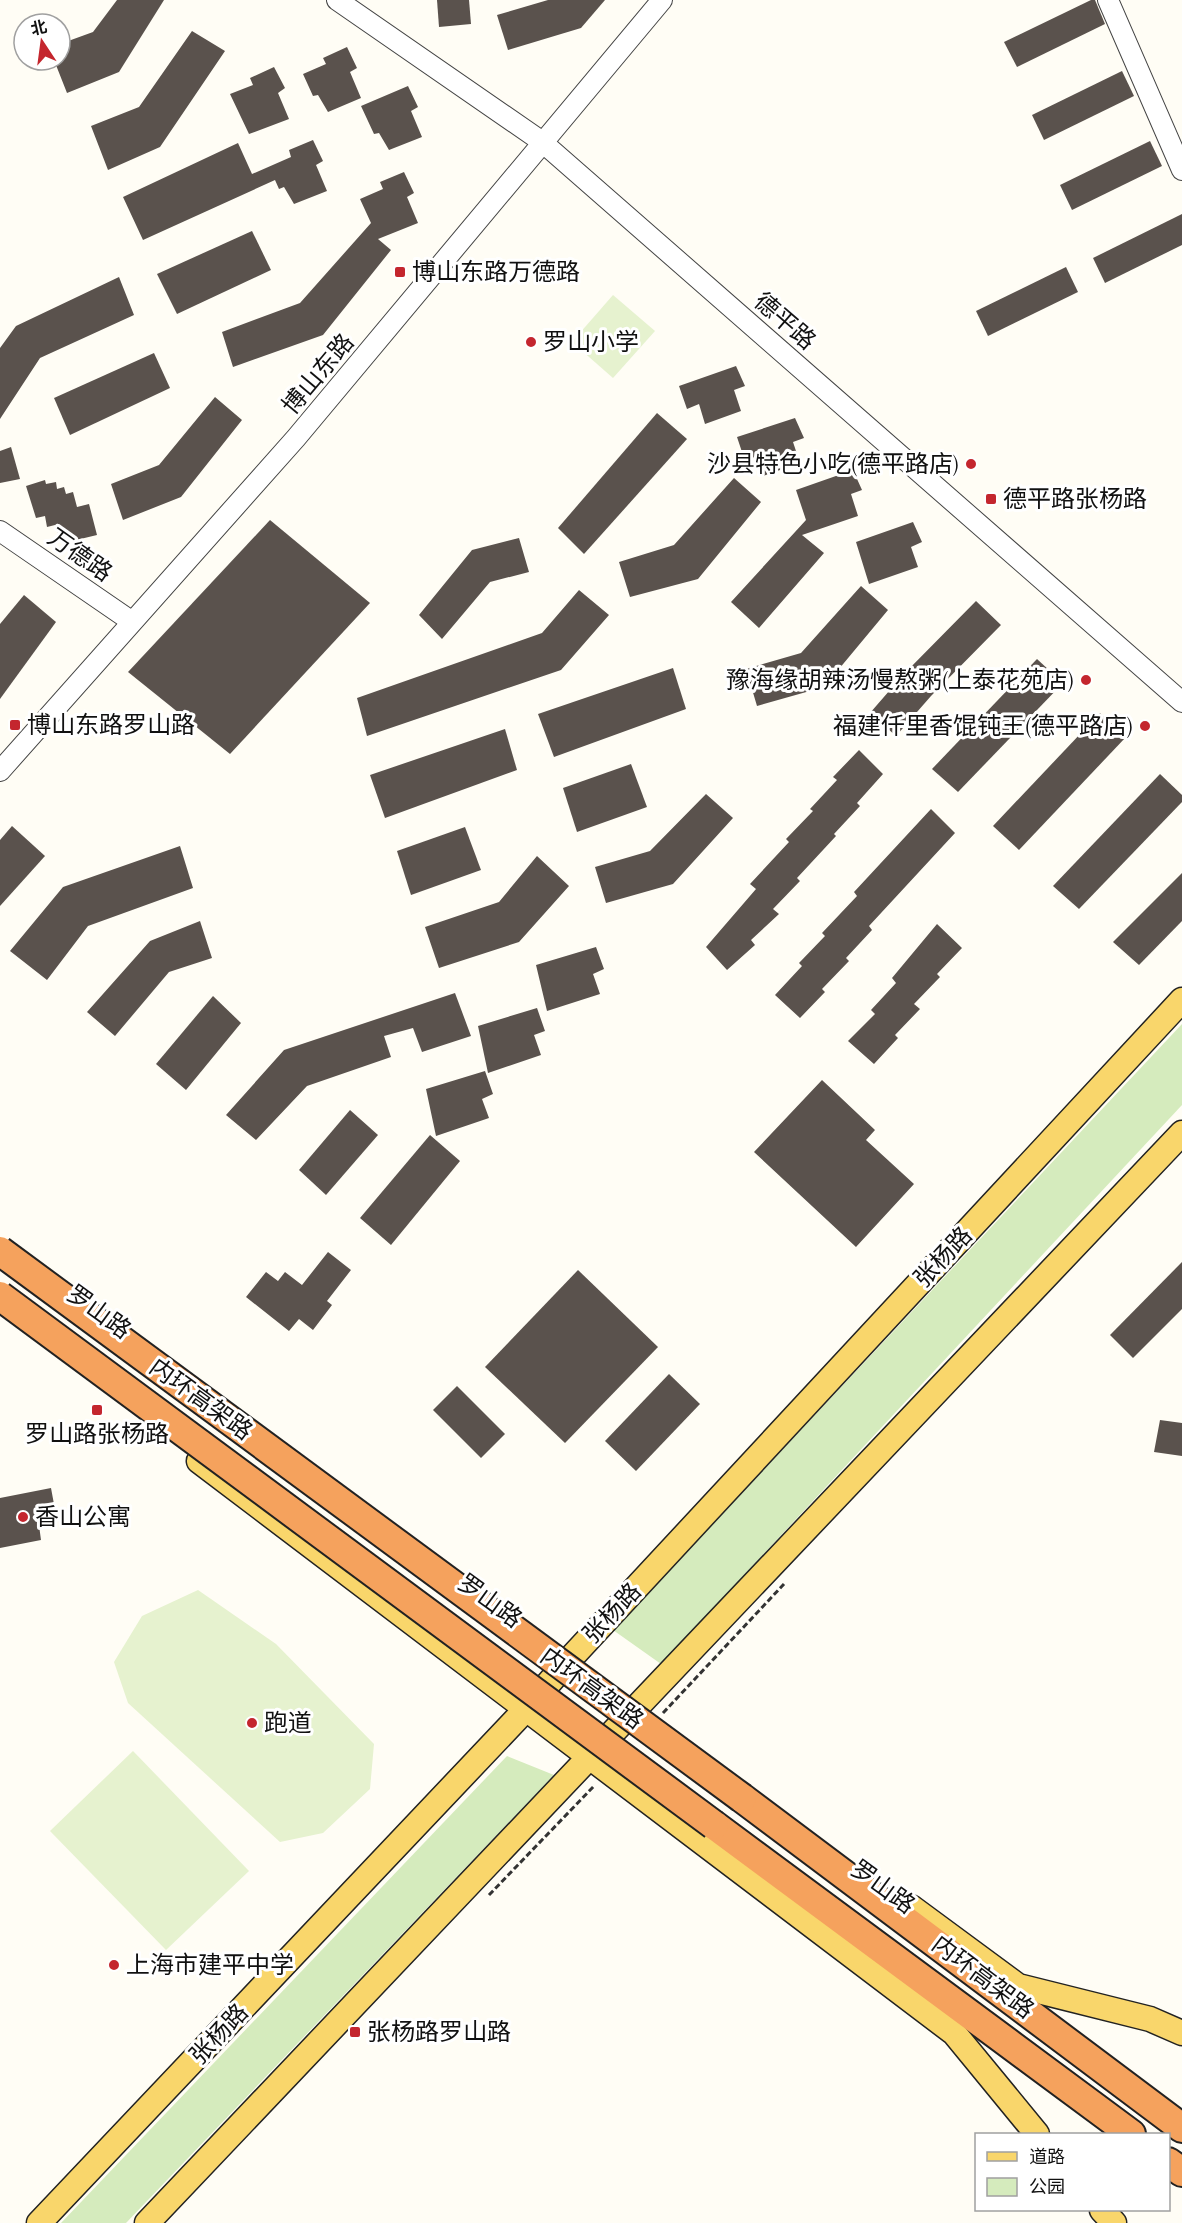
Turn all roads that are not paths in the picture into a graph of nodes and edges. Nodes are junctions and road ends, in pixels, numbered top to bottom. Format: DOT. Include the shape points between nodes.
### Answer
graph roads {
  1 [pos="337,0"];
  2 [pos="662,0"];
  3 [pos="1108,0"];
  4 [pos="541,141"];
  5 [pos="1182,170"];
  6 [pos="0,531"];
  7 [pos="131,621"];
  8 [pos="1182,702"];
  9 [pos="0,771"];
  10 [pos="1182,1000"];
  11 [pos="1182,1133"];
  12 [pos="0,1239"];
  13 [pos="0,1251"];
  14 [pos="0,1296"];
  15 [pos="0,1311"];
  16 [pos="569,1660"];
  17 [pos="527,1708"];
  18 [pos="636,1710"];
  19 [pos="589,1758"];
  20 [pos="1182,2033"];
  21 [pos="1182,2128"];
  22 [pos="1035,2133"];
  23 [pos="1130,2133"];
  24 [pos="1103,2211"];
  25 [pos="39,2223"];
  26 [pos="147,2223"];
  27 [pos="1114,2223"];
  1 -- 4 [label="street, 德平路"];
  2 -- 4 [label="street, 博山东路"];
  3 -- 5 [label="street"];
  4 -- 7 [label="street, 博山东路" via="353,372"];
  4 -- 8 [label="street, 德平路"];
  6 -- 7 [label="street, 万德路"];
  7 -- 9 [label="street, 博山东路"];
  10 -- 16 [label="main road, 张杨路"];
  11 -- 18 [label="main road"];
  12 -- 16 [label="main road, 罗山路"];
  13 -- 21 [label="highway, 内环高架路, bridge" via="932,1938"];
  14 -- 23 [label="highway, 内环高架路, bridge"];
  15 -- 17 [label="main road"];
  16 -- 17 [label="main road, 张杨路"];
  16 -- 18 [label="main road, 罗山路"];
  17 -- 19 [label="main road"];
  17 -- 25 [label="main road, 张杨路"];
  18 -- 19 [label="main road"];
  18 -- 20 [label="main road, 罗山路" via="1018,1986 1150,2019"];
  19 -- 22 [label="main road" via="954,2033"];
  19 -- 26 [label="main road"];
  24 -- 27 [label="main road"];
}
